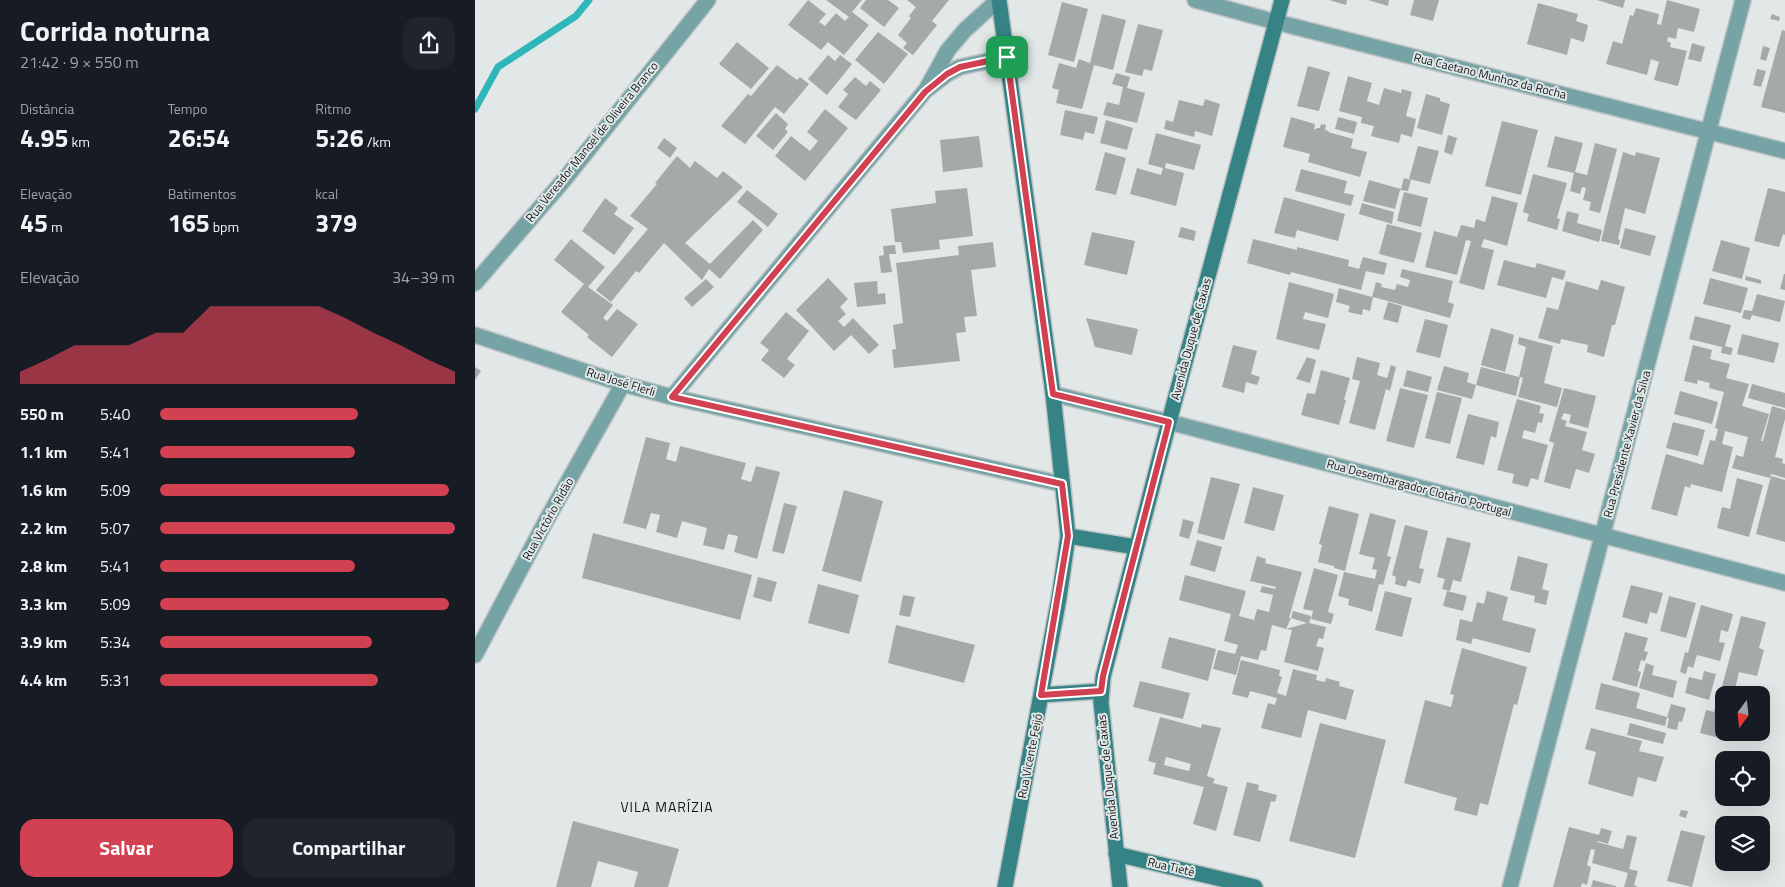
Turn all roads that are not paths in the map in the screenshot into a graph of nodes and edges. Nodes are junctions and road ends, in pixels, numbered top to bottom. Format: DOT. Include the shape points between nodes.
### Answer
graph roads {
  1 [pos="707,0"];
  2 [pos="999,0"];
  3 [pos="1195,0"];
  4 [pos="1282,0"];
  5 [pos="1743,0"];
  6 [pos="1276,22"];
  7 [pos="1007,57"];
  8 [pos="925,92"];
  9 [pos="1709,131"];
  10 [pos="1785,151"];
  11 [pos="475,283"];
  12 [pos="475,335"];
  13 [pos="623,384"];
  14 [pos="1053,394"];
  15 [pos="672,397"];
  16 [pos="1169,422"];
  17 [pos="1062,484"];
  18 [pos="1068,536"];
  19 [pos="1602,536"];
  20 [pos="1136,547"];
  21 [pos="1785,583"];
  22 [pos="475,656"];
  23 [pos="1101,691"];
  24 [pos="1041,695"];
  25 [pos="1116,854"];
  26 [pos="1005,887"];
  27 [pos="1120,887"];
  28 [pos="1255,887"];
  29 [pos="1510,887"];
  1 -- 11 [label="street, Rua Vereador Manoel de Oliveira Branco" via="564,180"];
  2 -- 7 [label="street, Rua Vicente Feijó"];
  2 -- 8 [label="street" via="948,50"];
  3 -- 6 [label="street, Rua Caetano Munhoz da Rocha"];
  4 -- 6 [label="street, Avenida Duque de Caxias"];
  5 -- 9 [label="street, Rua Presidente Xavier da Silva"];
  6 -- 9 [label="street, Rua Caetano Munhoz da Rocha"];
  6 -- 16 [label="street, Avenida Duque de Caxias"];
  7 -- 8 [label="street" via="960,67"];
  7 -- 14 [label="street, Rua Vicente Feijó"];
  8 -- 15 [label="street"];
  9 -- 10 [label="street, Rua Caetano Munhoz da Rocha"];
  9 -- 19 [label="street, Rua Presidente Xavier da Silva"];
  12 -- 13 [label="street, Rua José FIerli"];
  13 -- 15 [label="street, Rua José FIerli"];
  13 -- 22 [label="street, Rua Victório Ridão"];
  14 -- 16 [label="street, Rua Desembargador Clotário Portugal"];
  14 -- 17 [label="street, Rua Vicente Feijó"];
  15 -- 17 [label="street, Rua José FIerli"];
  16 -- 19 [label="street, Rua Desembargador Clotário Portugal"];
  16 -- 20 [label="street, Avenida Duque de Caxias"];
  17 -- 18 [label="street, Rua Vicente Feijó"];
  18 -- 20 [label="street"];
  18 -- 24 [label="street, Rua Vicente Feijó"];
  19 -- 21 [label="street, Rua Desembargador Clotário Portugal"];
  19 -- 29 [label="street, Rua Presidente Xavier da Silva"];
  20 -- 23 [label="street, Avenida Duque de Caxias"];
  23 -- 24 [label="street"];
  23 -- 25 [label="street, Avenida Duque de Caxias"];
  24 -- 26 [label="street, Rua Vicente Feijó"];
  25 -- 27 [label="street, Avenida Duque de Caxias"];
  25 -- 28 [label="street, Rua Tietê"];
}
